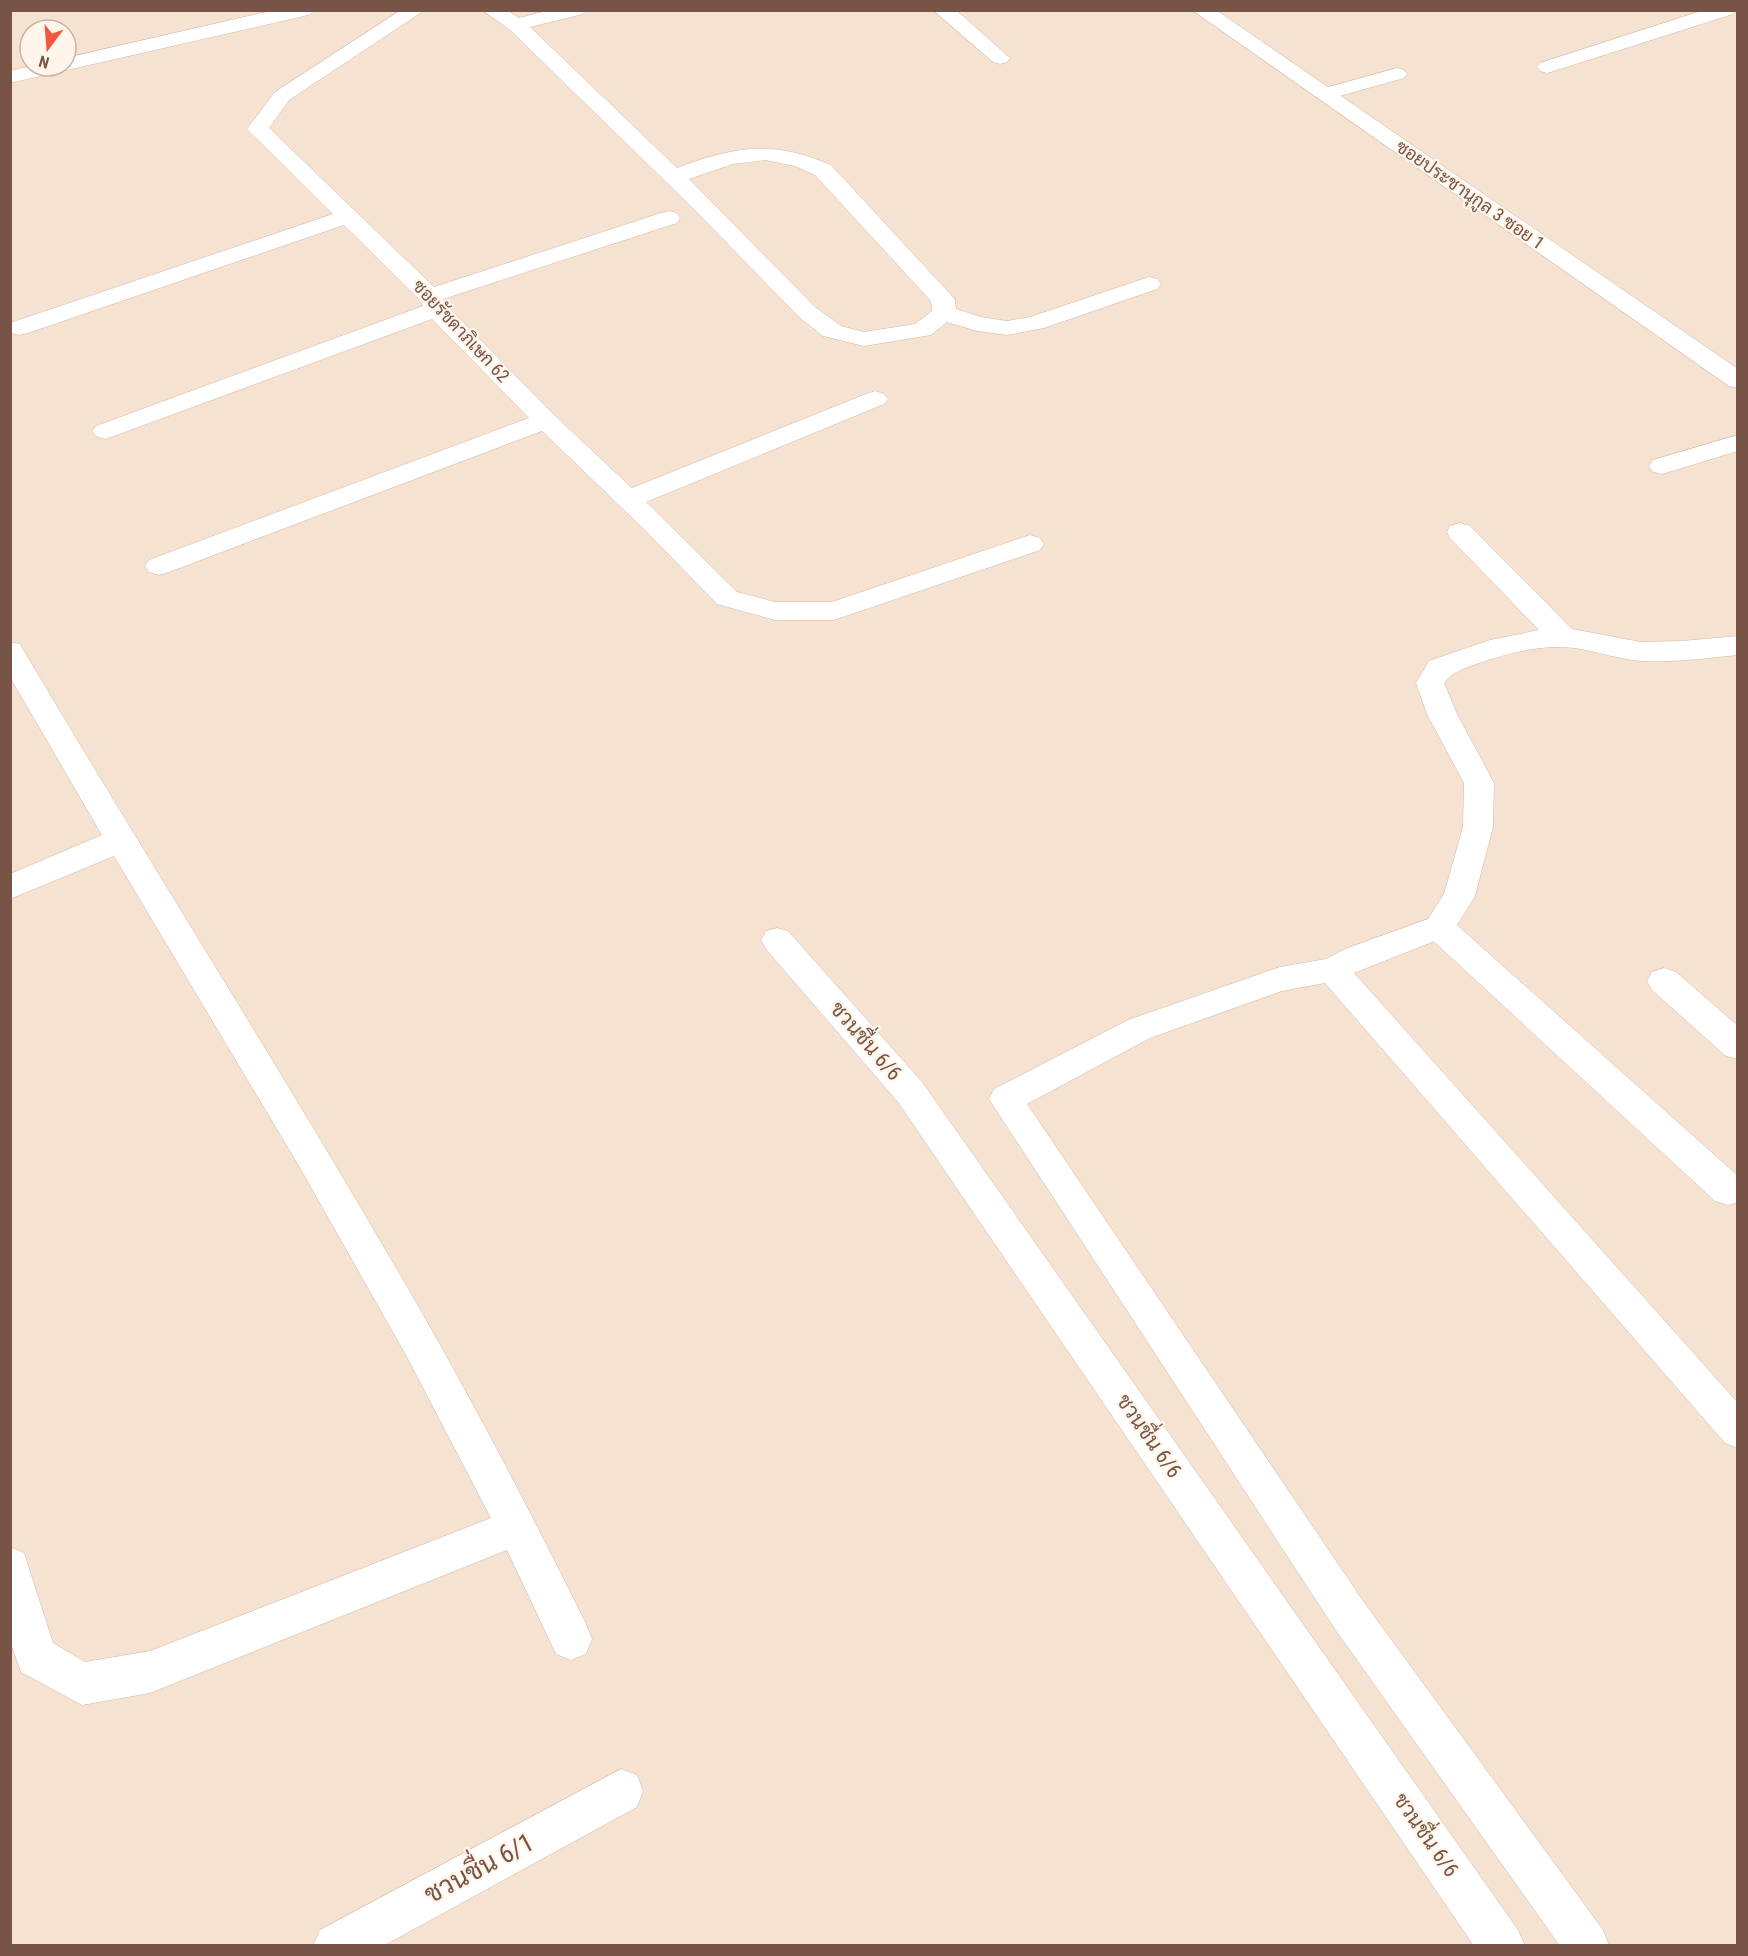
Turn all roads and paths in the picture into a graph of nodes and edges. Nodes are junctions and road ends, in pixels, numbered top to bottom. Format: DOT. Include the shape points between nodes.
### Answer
graph roads {
  1 [pos="304,10"];
  2 [pos="416,10"];
  3 [pos="492,10"];
  4 [pos="576,10"];
  5 [pos="943,10"];
  6 [pos="1202,10"];
  7 [pos="1726,10"];
  8 [pos="516,26"];
  9 [pos="1000,58"];
  10 [pos="78,61"];
  11 [pos="1547,67"];
  12 [pos="1397,74"];
  13 [pos="1325,94"];
  14 [pos="674,177"];
  15 [pos="349,216"];
  16 [pos="669,218"];
  17 [pos="1149,284"];
  18 [pos="433,302"];
  19 [pos="944,313"];
  20 [pos="19,328"];
  21 [pos="1737,381"];
  22 [pos="875,399"];
  23 [pos="546,421"];
  24 [pos="105,431"];
  25 [pos="1737,443"];
  26 [pos="1662,466"];
  27 [pos="627,500"];
  28 [pos="1460,532"];
  29 [pos="1030,544"];
  30 [pos="159,566"];
  31 [pos="1564,638"];
  32 [pos="1737,645"];
  33 [pos="10,651"];
  34 [pos="120,840"];
  35 [pos="10,887"];
  36 [pos="1439,927"];
  37 [pos="777,940"];
  38 [pos="1332,970"];
  39 [pos="1664,981"];
  40 [pos="1737,1046"];
  41 [pos="1728,1190"];
  42 [pos="1737,1431"];
  43 [pos="517,1527"];
  44 [pos="10,1567"];
  45 [pos="571,1639"];
  46 [pos="621,1791"];
  47 [pos="336,1946"];
  48 [pos="1502,1946"];
  49 [pos="1587,1946"];
  1 -- 10 [label="street"];
  2 -- 15 [label="street, ซอยรัชดาภิเษก 62" via="282,96 258,129"];
  3 -- 8 [label="street"];
  4 -- 8 [label="street"];
  5 -- 9 [label="street"];
  6 -- 13 [label="street, ซอยประชานุกูล 3 ซอย 1"];
  7 -- 11 [label="street"];
  8 -- 14 [label="street"];
  12 -- 13 [label="lane"];
  13 -- 21 [label="street, ซอยประชานุกูล 3 ซอย 1"];
  14 -- 19 [label="street" via="807,312 832,332 864,339 922,330"];
  14 -- 19 [label="street" via="723,158 763,153 800,158 823,170 943,300"];
  15 -- 18 [label="street, ซอยรัชดาภิเษก 62"];
  15 -- 20 [label="street"];
  16 -- 18 [label="street"];
  17 -- 19 [label="street" via="1035,323 1007,328 977,324"];
  18 -- 23 [label="street, ซอยรัชดาภิเษก 62"];
  18 -- 24 [label="street"];
  22 -- 27 [label="street"];
  23 -- 27 [label="street, ซอยรัชดาภิเษก 62"];
  23 -- 30 [label="street"];
  25 -- 26 [label="street"];
  27 -- 29 [label="street, ซอยรัชดาภิเษก 62" via="727,598 775,611 834,611"];
  28 -- 31 [label="street"];
  31 -- 32 [label="street" via="1664,653"];
  31 -- 36 [label="street" via="1533,640 1476,653 1439,668 1430,683 1479,783 1478,827 1459,896"];
  33 -- 34 [label="street"];
  34 -- 35 [label="street"];
  34 -- 43 [label="street" via="312,1156 419,1343"];
  36 -- 38 [label="lane"];
  36 -- 41 [label="street"];
  37 -- 48 [label="street, ชวนชื่น 6/6" via="910,1092"];
  38 -- 42 [label="lane"];
  38 -- 49 [label="lane" via="1280,979 1139,1029 1006,1099 1349,1615"];
  39 -- 40 [label="street"];
  43 -- 44 [label="street" via="150,1672 82,1684 36,1657"];
  43 -- 45 [label="street"];
  46 -- 47 [label="street, ชวนชื่น 6/1"];
}
